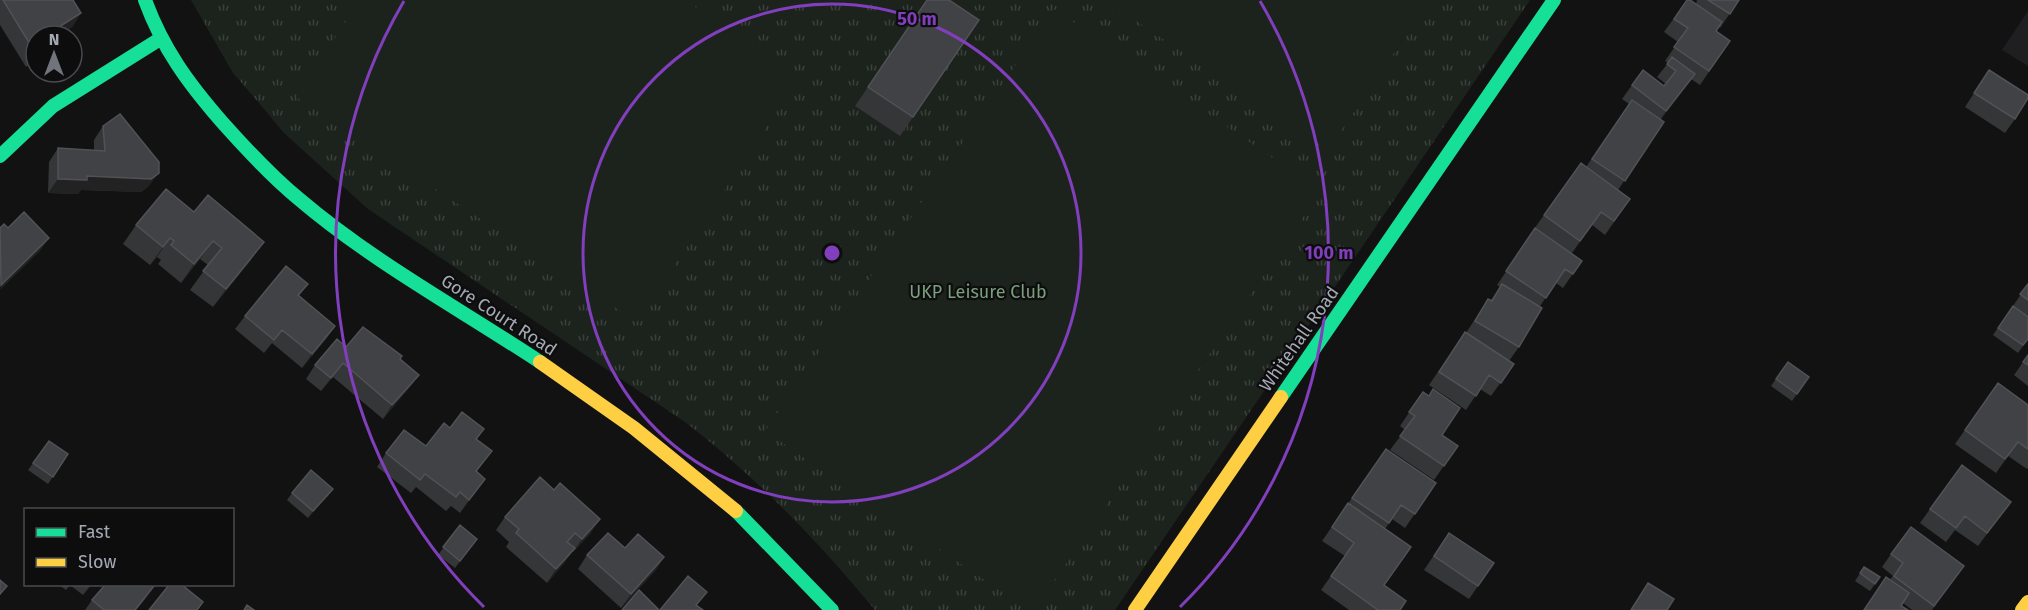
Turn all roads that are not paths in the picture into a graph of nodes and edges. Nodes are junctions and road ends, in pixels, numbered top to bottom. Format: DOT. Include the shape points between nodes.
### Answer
graph roads {
  1 [pos="145,0"];
  2 [pos="1554,0"];
  3 [pos="160,39"];
  4 [pos="0,156"];
  5 [pos="2028,603"];
  6 [pos="832,610"];
  7 [pos="1135,610"];
  8 [pos="2022,610"];
  1 -- 3 [label="street, Gore Court Road"];
  2 -- 7 [label="street, Whitehall Road"];
  3 -- 4 [label="street" via="53,106"];
  3 -- 6 [label="street, Gore Court Road" via="201,98 310,209 442,301 560,375 685,465 765,539"];
  5 -- 8 [label="street"];
}
